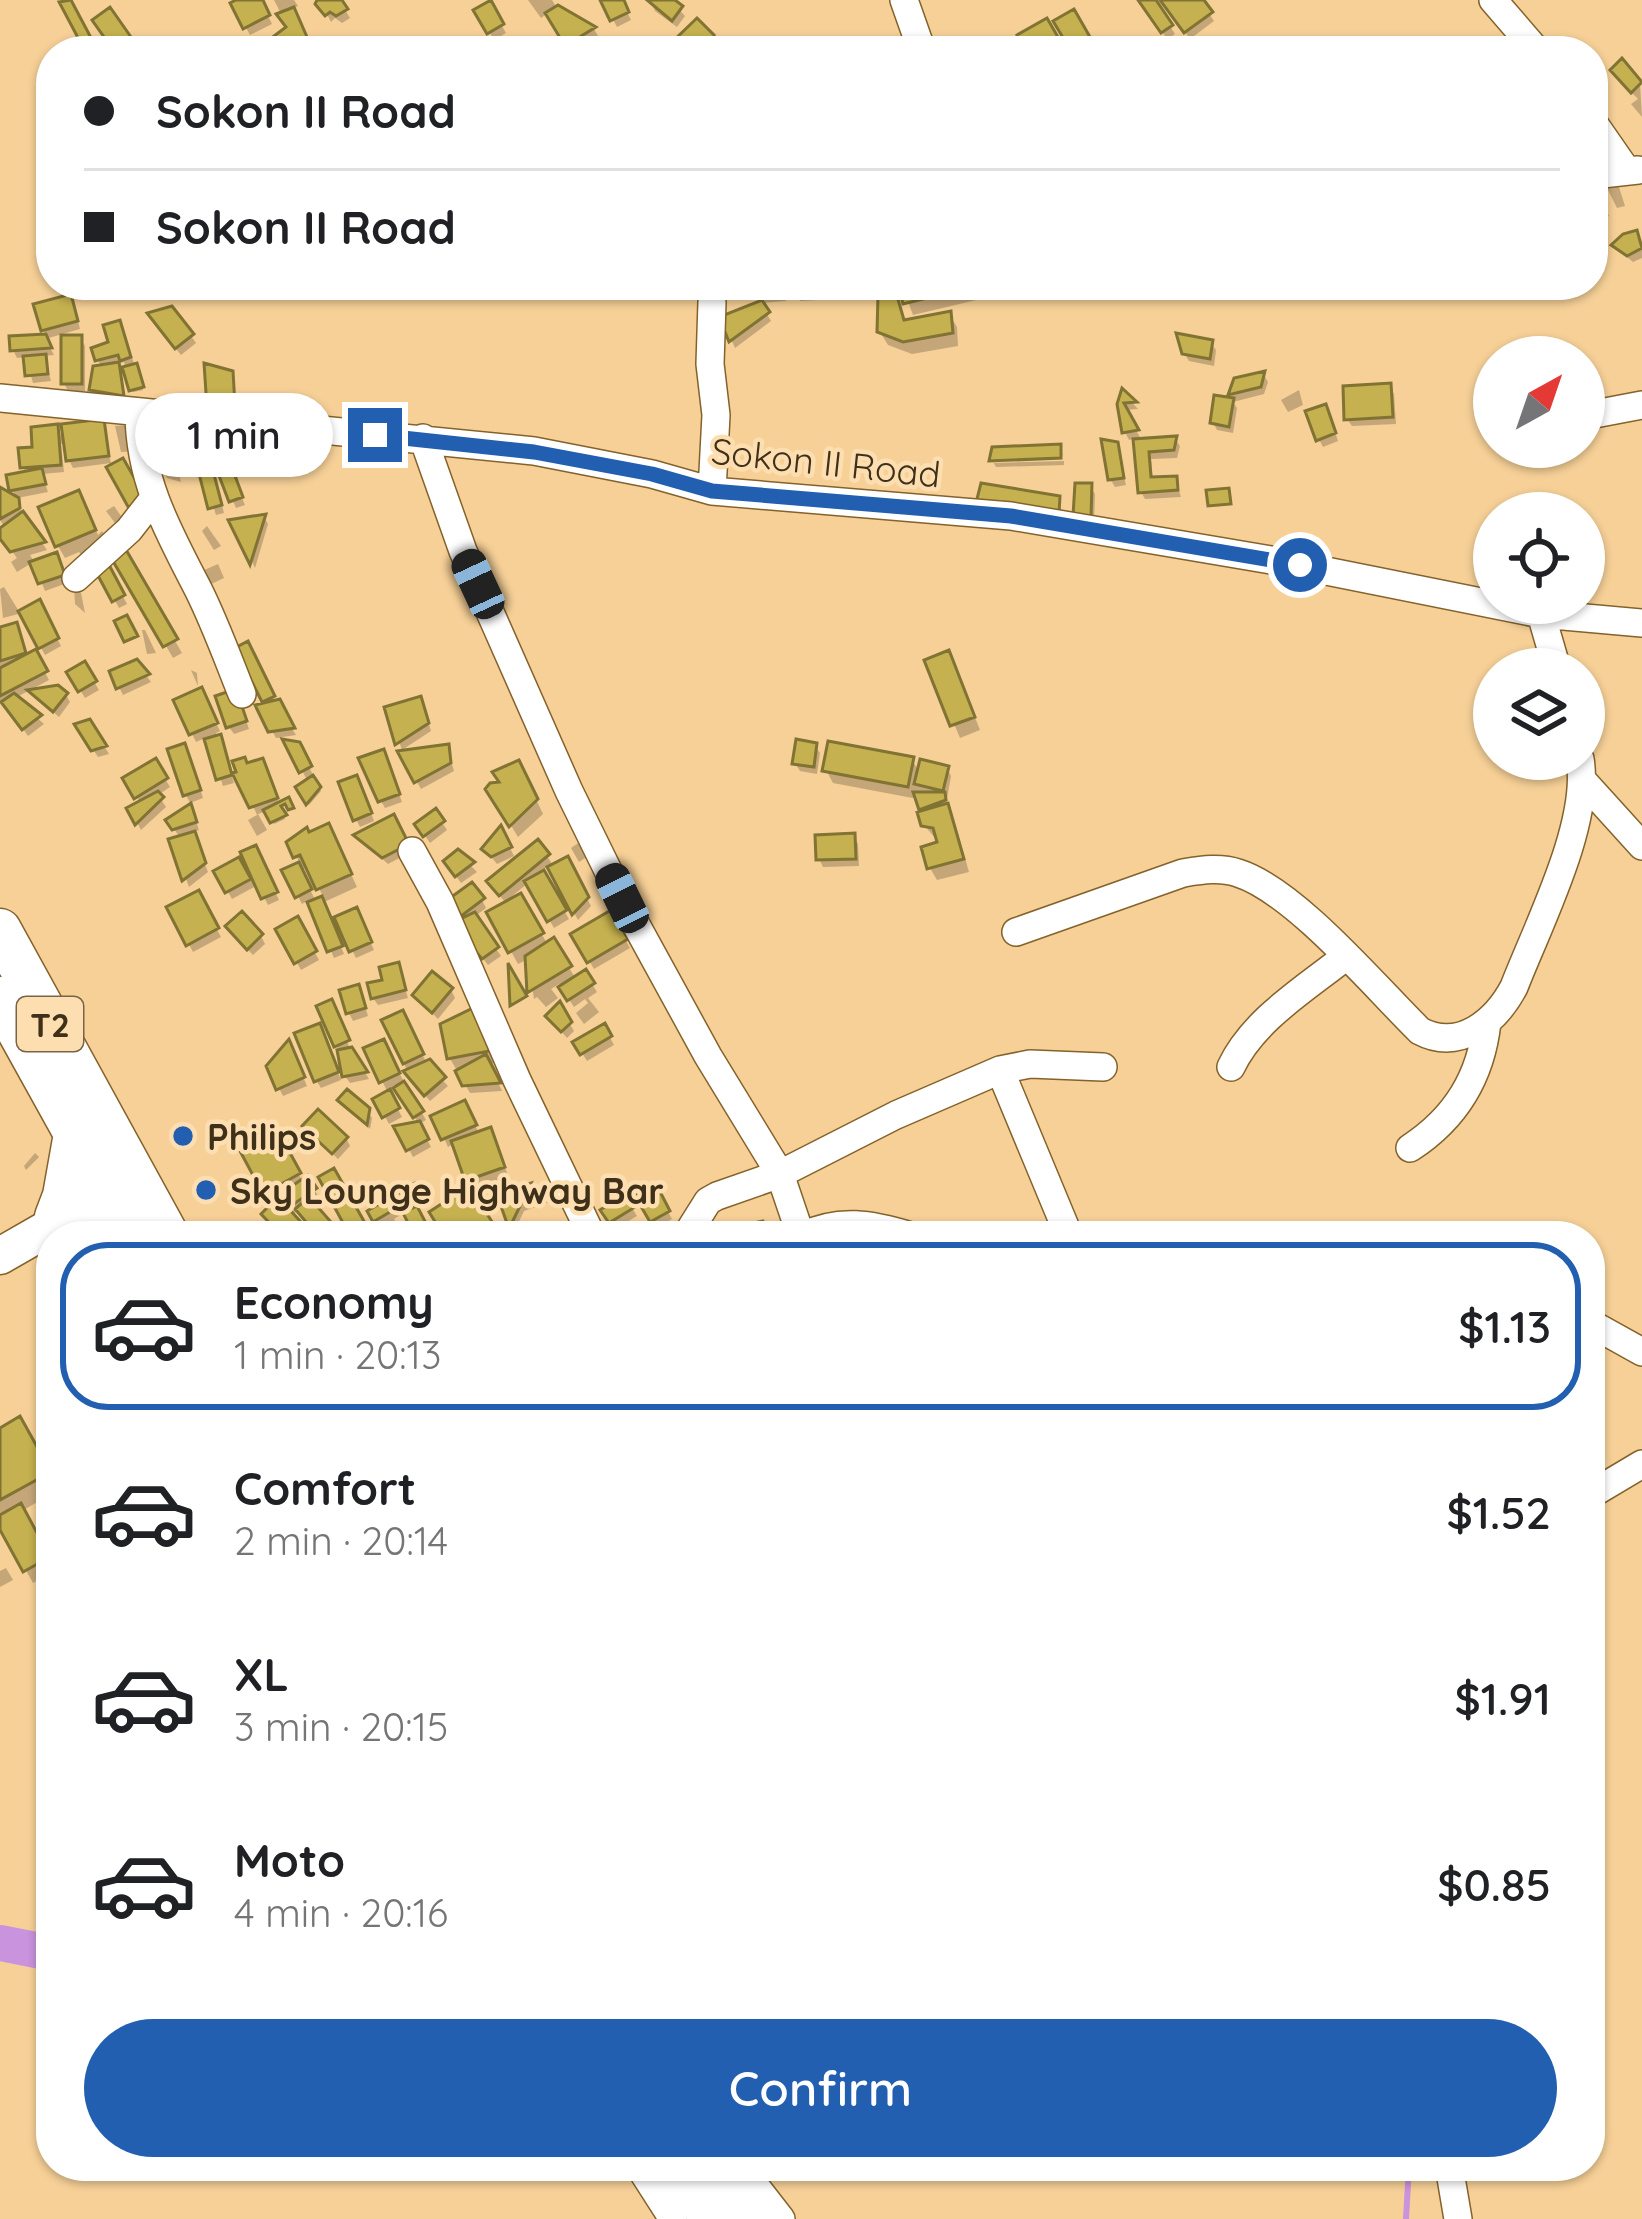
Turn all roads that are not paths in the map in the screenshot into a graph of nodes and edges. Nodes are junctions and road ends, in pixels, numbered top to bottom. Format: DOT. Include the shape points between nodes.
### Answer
graph roads {
  1 [pos="904,0"];
  2 [pos="1492,12"];
  3 [pos="917,36"];
  4 [pos="1520,36"];
  5 [pos="1608,139"];
  6 [pos="1637,172"];
  7 [pos="712,302"];
  8 [pos="0,398"];
  9 [pos="1642,404"];
  10 [pos="140,412"];
  11 [pos="1605,412"];
  12 [pos="423,438"];
  13 [pos="712,491"];
  14 [pos="154,498"];
  15 [pos="76,578"];
  16 [pos="1473,600"];
  17 [pos="1605,620"];
  18 [pos="1642,623"];
  19 [pos="242,694"];
  20 [pos="1581,780"];
  21 [pos="1589,780"];
  22 [pos="1642,846"];
  23 [pos="412,851"];
  24 [pos="0,930"];
  25 [pos="1016,932"];
  26 [pos="1345,957"];
  27 [pos="0,998"];
  28 [pos="1487,1022"];
  29 [pos="1103,1067"];
  30 [pos="1231,1067"];
  31 [pos="1000,1070"];
  32 [pos="75,1134"];
  33 [pos="1410,1148"];
  34 [pos="780,1174"];
  35 [pos="123,1205"];
  36 [pos="58,1221"];
  37 [pos="67,1221"];
  38 [pos="585,1221"];
  39 [pos="695,1221"];
  40 [pos="796,1221"];
  41 [pos="1063,1221"];
  42 [pos="36,1236"];
  43 [pos="0,1256"];
  44 [pos="1605,1331"];
  45 [pos="1642,1352"];
  46 [pos="1642,1464"];
  47 [pos="1605,1486"];
  48 [pos="649,2181"];
  49 [pos="686,2181"];
  50 [pos="729,2181"];
  51 [pos="751,2181"];
  52 [pos="1452,2181"];
  53 [pos="674,2219"];
  54 [pos="712,2219"];
  55 [pos="756,2219"];
  56 [pos="781,2219"];
  57 [pos="1458,2219"];
  1 -- 3 [label="street"];
  2 -- 4 [label="street"];
  5 -- 6 [label="street"];
  7 -- 13 [label="street"];
  8 -- 10 [label="street, Sokon II Road"];
  9 -- 11 [label="street"];
  10 -- 12 [label="street, Sokon II Road"];
  10 -- 14 [label="street"];
  12 -- 13 [label="street, Sokon II Road" via="587,460"];
  12 -- 34 [label="street" via="569,791 708,1056"];
  13 -- 16 [label="street, Sokon II Road" via="1011,516"];
  14 -- 15 [label="street"];
  14 -- 19 [label="street"];
  17 -- 18 [label="street, Sokon II Road"];
  20 -- 28 [label="street" via="1578,821 1514,987"];
  21 -- 22 [label="street"];
  23 -- 38 [label="street"];
  24 -- 35 [label="highway, T2"];
  25 -- 26 [label="street" via="1209,868 1258,881"];
  26 -- 28 [label="street" via="1432,1038"];
  26 -- 30 [label="street" via="1259,1027"];
  27 -- 32 [label="highway, T2"];
  28 -- 33 [label="street" via="1484,1051 1453,1114"];
  29 -- 31 [label="street"];
  31 -- 34 [label="street"];
  31 -- 41 [label="street"];
  32 -- 35 [label="highway, T2"];
  32 -- 36 [label="highway"];
  34 -- 39 [label="street" via="708,1201"];
  34 -- 40 [label="street"];
  35 -- 37 [label="highway"];
  42 -- 43 [label="main road"];
  44 -- 45 [label="street"];
  46 -- 47 [label="street"];
  48 -- 53 [label="street"];
  49 -- 54 [label="highway"];
  50 -- 55 [label="highway"];
  51 -- 56 [label="street"];
  52 -- 57 [label="street"];
}
